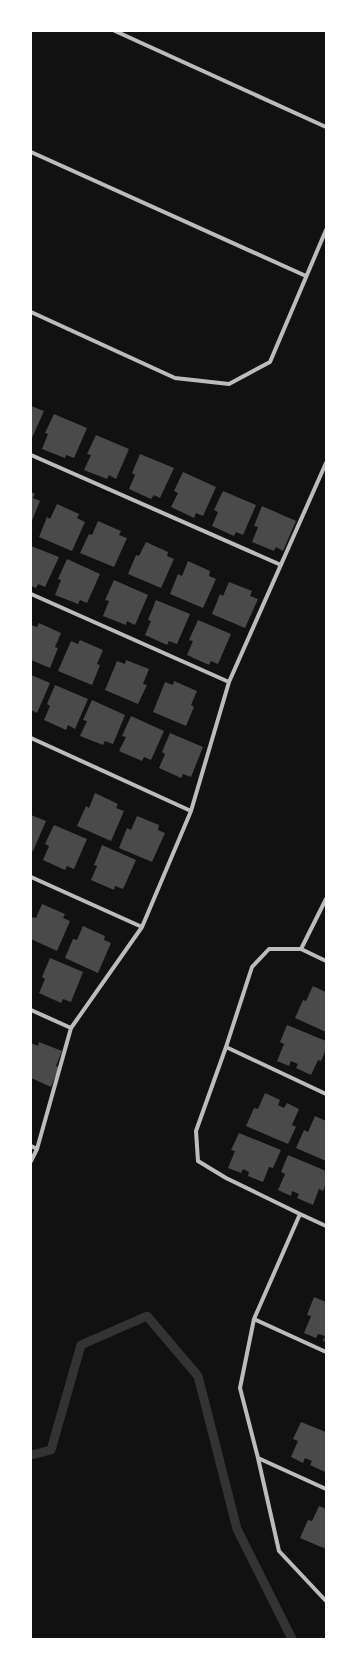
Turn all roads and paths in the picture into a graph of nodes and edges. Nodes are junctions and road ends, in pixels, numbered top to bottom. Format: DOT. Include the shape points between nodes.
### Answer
graph roads {
  1 [pos="115,31"];
  2 [pos="326,126"];
  3 [pos="31,152"];
  4 [pos="326,230"];
  5 [pos="306,276"];
  6 [pos="31,312"];
  7 [pos="31,455"];
  8 [pos="326,463"];
  9 [pos="281,565"];
  10 [pos="31,594"];
  11 [pos="229,682"];
  12 [pos="31,738"];
  13 [pos="191,811"];
  14 [pos="31,877"];
  15 [pos="326,899"];
  16 [pos="142,927"];
  17 [pos="301,949"];
  18 [pos="326,960"];
  19 [pos="31,1010"];
  20 [pos="70,1028"];
  21 [pos="226,1047"];
  22 [pos="326,1094"];
  23 [pos="31,1146"];
  24 [pos="37,1149"];
  25 [pos="31,1161"];
  26 [pos="300,1214"];
  27 [pos="326,1226"];
  28 [pos="254,1319"];
  29 [pos="326,1352"];
  30 [pos="258,1458"];
  31 [pos="326,1489"];
  32 [pos="326,1601"];
  1 -- 2 [label="street"];
  3 -- 5 [label="street"];
  4 -- 5 [label="street"];
  5 -- 6 [label="street" via="270,362 229,384 175,378"];
  7 -- 9 [label="street"];
  8 -- 9 [label="street"];
  9 -- 11 [label="street"];
  10 -- 11 [label="street"];
  11 -- 13 [label="street"];
  12 -- 13 [label="street"];
  13 -- 16 [label="street"];
  14 -- 16 [label="street"];
  15 -- 17 [label="street"];
  16 -- 20 [label="street"];
  17 -- 18 [label="street"];
  17 -- 21 [label="street" via="269,949 252,967"];
  19 -- 20 [label="street"];
  20 -- 24 [label="street"];
  21 -- 22 [label="street"];
  21 -- 26 [label="street" via="196,1131 198,1160 226,1178"];
  23 -- 24 [label="street"];
  24 -- 25 [label="street"];
  26 -- 27 [label="street"];
  26 -- 28 [label="street"];
  28 -- 29 [label="street"];
  28 -- 30 [label="street" via="240,1388"];
  30 -- 31 [label="street"];
  30 -- 32 [label="street" via="279,1551"];
}
